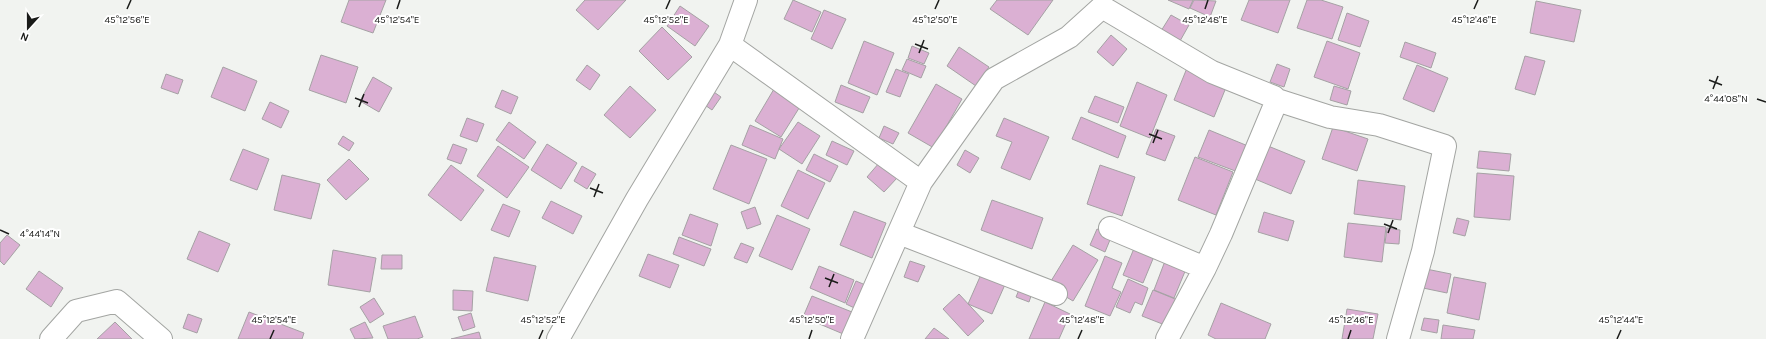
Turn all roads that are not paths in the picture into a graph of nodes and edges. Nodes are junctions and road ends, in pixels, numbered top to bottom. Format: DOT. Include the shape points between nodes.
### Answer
graph roads {
  1 [pos="746,0"];
  2 [pos="1102,3"];
  3 [pos="730,45"];
  4 [pos="1277,100"];
  5 [pos="921,182"];
  6 [pos="1110,228"];
  7 [pos="900,233"];
  8 [pos="1205,268"];
  9 [pos="1056,294"];
  10 [pos="51,339"];
  11 [pos="161,339"];
  12 [pos="558,339"];
  13 [pos="852,339"];
  14 [pos="1167,339"];
  15 [pos="1398,339"];
  1 -- 3 [label="street"];
  2 -- 4 [label="street" via="1212,72"];
  2 -- 5 [label="street" via="1069,37 994,79"];
  3 -- 5 [label="street"];
  3 -- 12 [label="street"];
  4 -- 8 [label="street"];
  4 -- 15 [label="street" via="1330,117 1379,125 1445,146 1423,251"];
  5 -- 7 [label="street"];
  6 -- 8 [label="street"];
  7 -- 9 [label="street"];
  7 -- 13 [label="street"];
  8 -- 14 [label="street"];
  10 -- 11 [label="street" via="76,311 117,301"];
}
